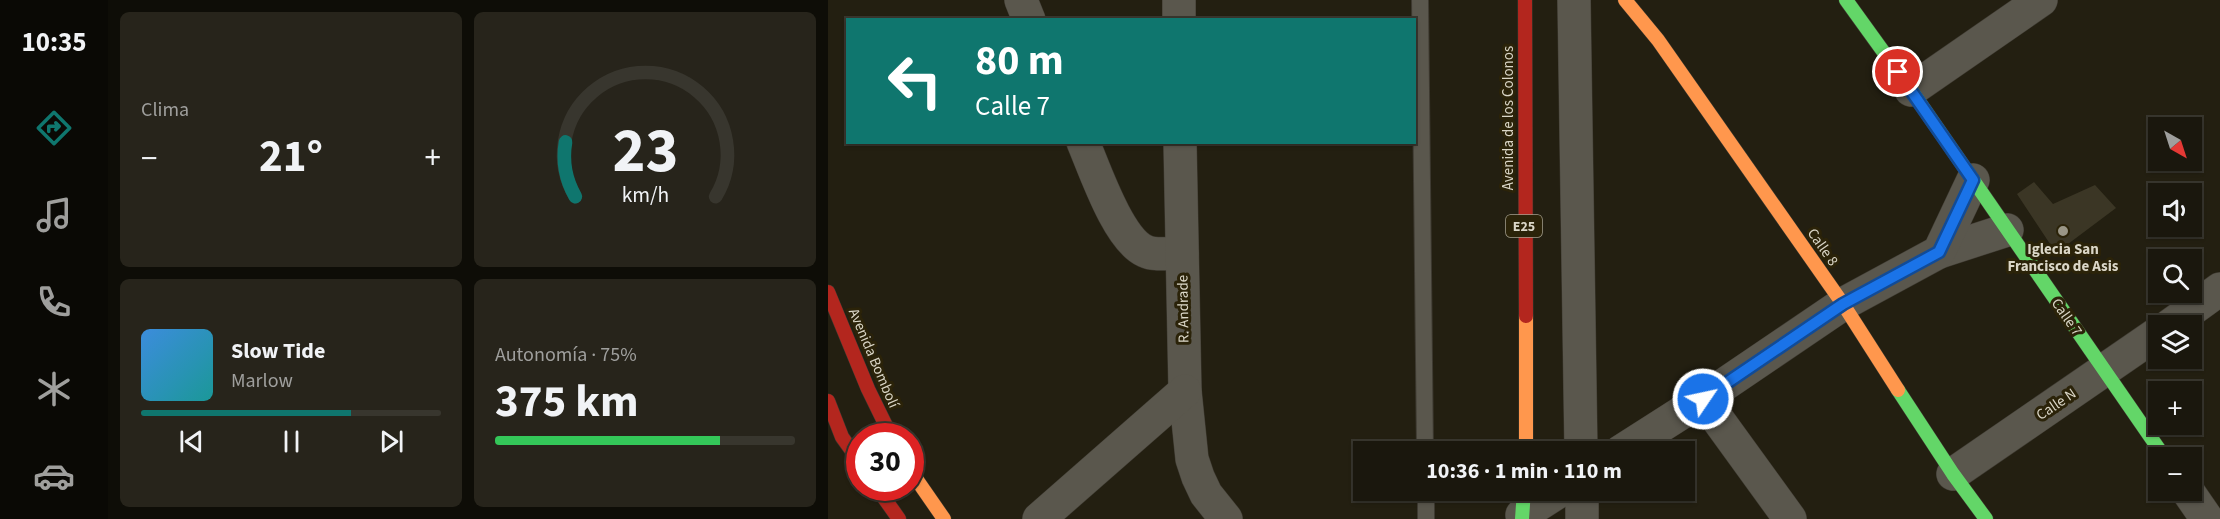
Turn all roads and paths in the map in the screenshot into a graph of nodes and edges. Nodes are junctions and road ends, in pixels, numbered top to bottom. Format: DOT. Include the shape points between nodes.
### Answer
graph roads {
  1 [pos="1021,0"];
  2 [pos="1179,0"];
  3 [pos="1420,0"];
  4 [pos="1525,0"];
  5 [pos="1574,0"];
  6 [pos="1625,0"];
  7 [pos="1846,0"];
  8 [pos="2041,0"];
  9 [pos="1028,18"];
  10 [pos="1179,18"];
  11 [pos="1911,90"];
  12 [pos="1084,144"];
  13 [pos="1180,144"];
  14 [pos="1973,180"];
  15 [pos="2007,230"];
  16 [pos="1939,252"];
  17 [pos="1182,254"];
  18 [pos="2220,289"];
  19 [pos="828,292"];
  20 [pos="1843,304"];
  21 [pos="2184,315"];
  22 [pos="2148,340"];
  23 [pos="2105,371"];
  24 [pos="1185,391"];
  25 [pos="1703,399"];
  26 [pos="828,401"];
  27 [pos="885,423"];
  28 [pos="1425,441"];
  29 [pos="1526,441"];
  30 [pos="1581,441"];
  31 [pos="1637,441"];
  32 [pos="2157,447"];
  33 [pos="843,448"];
  34 [pos="1953,474"];
  35 [pos="924,490"];
  36 [pos="886,501"];
  37 [pos="1426,501"];
  38 [pos="1538,501"];
  39 [pos="1582,501"];
  40 [pos="2195,501"];
  41 [pos="1523,508"];
  42 [pos="899,519"];
  43 [pos="944,519"];
  44 [pos="1039,519"];
  45 [pos="1226,519"];
  46 [pos="1426,519"];
  47 [pos="1582,519"];
  48 [pos="1790,519"];
  49 [pos="1986,519"];
  50 [pos="2207,519"];
  1 -- 9 [label="street"];
  2 -- 10 [label="street"];
  3 -- 28 [label="lane"];
  4 -- 29 [label="main road, Avenida de los Colonos / E25"];
  5 -- 30 [label="street"];
  6 -- 20 [label="main road, Calle 8" via="1658,40"];
  7 -- 11 [label="main road, Calle 7"];
  8 -- 11 [label="street"];
  11 -- 14 [label="main road, Calle 7"];
  12 -- 17 [label="street, R. Andrade" via="1127,237 1152,254"];
  13 -- 17 [label="street"];
  14 -- 15 [label="main road, Calle 7"];
  14 -- 16 [label="street"];
  15 -- 16 [label="street"];
  15 -- 23 [label="main road, Calle 7"];
  16 -- 20 [label="street"];
  17 -- 24 [label="street, R. Andrade"];
  18 -- 21 [label="street"];
  19 -- 27 [label="main road, Avenida Bombolí"];
  20 -- 25 [label="street"];
  20 -- 34 [label="main road, Calle 8"];
  22 -- 23 [label="street, Calle N"];
  23 -- 32 [label="main road, Calle 7"];
  23 -- 34 [label="street, Calle N"];
  24 -- 44 [label="street"];
  24 -- 45 [label="street, R. Andrade" via="1192,459 1206,494"];
  25 -- 31 [label="street"];
  25 -- 48 [label="street"];
  26 -- 33 [label="main road"];
  34 -- 49 [label="main road, Calle 8"];
  35 -- 43 [label="main road"];
  36 -- 42 [label="main road"];
  37 -- 46 [label="lane"];
  38 -- 41 [label="street"];
  39 -- 47 [label="street"];
  40 -- 50 [label="street"];
}
